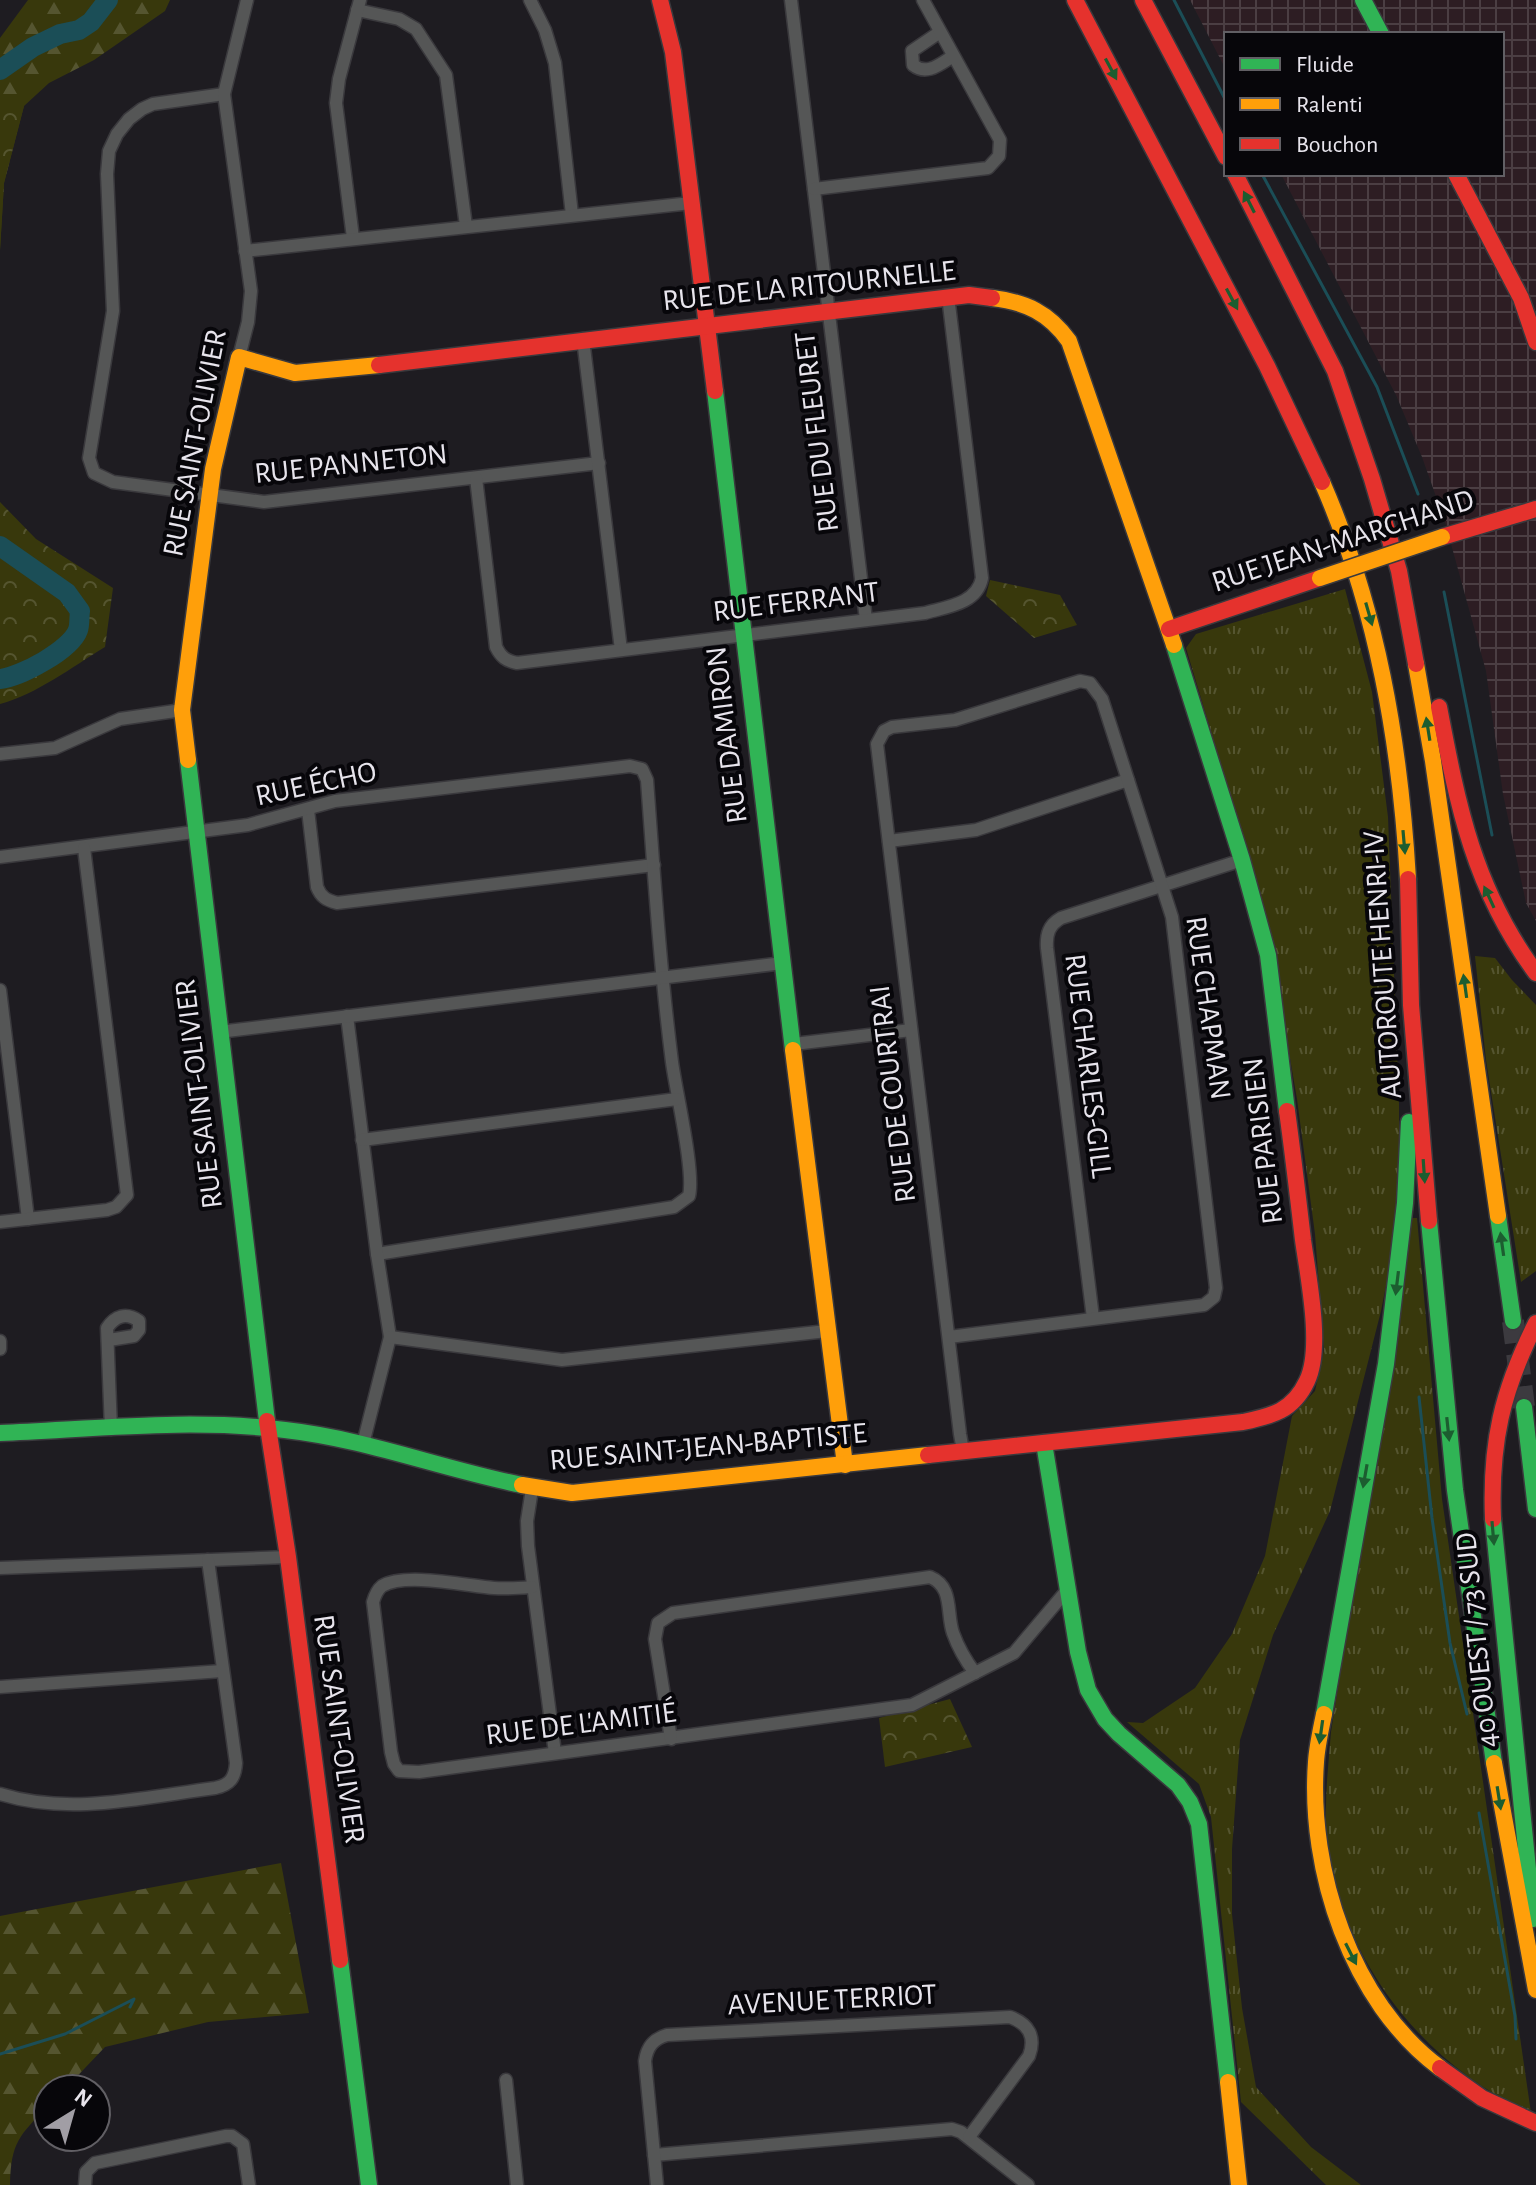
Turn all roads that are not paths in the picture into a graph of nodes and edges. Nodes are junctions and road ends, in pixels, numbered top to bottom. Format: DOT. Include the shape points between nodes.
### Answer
graph roads {
  1 [pos="247,0"];
  2 [pos="530,0"];
  3 [pos="660,0"];
  4 [pos="791,0"];
  5 [pos="923,0"];
  6 [pos="1075,0"];
  7 [pos="1143,0"];
  8 [pos="1363,0"];
  9 [pos="359,5"];
  10 [pos="940,32"];
  11 [pos="1380,32"];
  12 [pos="953,56"];
  13 [pos="224,94"];
  14 [pos="1224,153"];
  15 [pos="1236,176"];
  16 [pos="1457,176"];
  17 [pos="814,189"];
  18 [pos="691,203"];
  19 [pos="572,215"];
  20 [pos="466,226"];
  21 [pos="353,238"];
  22 [pos="245,251"];
  23 [pos="948,296"];
  24 [pos="828,310"];
  25 [pos="705,325"];
  26 [pos="583,339"];
  27 [pos="1536,342"];
  28 [pos="239,357"];
  29 [pos="1335,371"];
  30 [pos="599,463"];
  31 [pos="476,478"];
  32 [pos="209,495"];
  33 [pos="1536,509"];
  34 [pos="866,620"];
  35 [pos="1169,629"];
  36 [pos="743,634"];
  37 [pos="621,650"];
  38 [pos="182,710"];
  39 [pos="884,731"];
  40 [pos="0,754"];
  41 [pos="1128,780"];
  42 [pos="308,810"];
  43 [pos="197,833"];
  44 [pos="889,841"];
  45 [pos="84,848"];
  46 [pos="0,857"];
  47 [pos="1242,860"];
  48 [pos="654,865"];
  49 [pos="1161,887"];
  50 [pos="783,963"];
  51 [pos="1536,973"];
  52 [pos="661,979"];
  53 [pos="1410,981"];
  54 [pos="0,990"];
  55 [pos="347,1016"];
  56 [pos="911,1030"];
  57 [pos="219,1032"];
  58 [pos="794,1044"];
  59 [pos="677,1099"];
  60 [pos="362,1140"];
  61 [pos="28,1219"];
  62 [pos="0,1222"];
  63 [pos="377,1254"];
  64 [pos="1093,1318"];
  65 [pos="1513,1321"];
  66 [pos="1536,1323"];
  67 [pos="827,1331"];
  68 [pos="390,1337"];
  69 [pos="949,1337"];
  70 [pos="109,1340"];
  71 [pos="0,1341"];
  72 [pos="0,1349"];
  73 [pos="1524,1407"];
  74 [pos="268,1427"];
  75 [pos="111,1429"];
  76 [pos="0,1433"];
  77 [pos="1044,1443"];
  78 [pos="363,1444"];
  79 [pos="963,1451"];
  80 [pos="845,1465"];
  81 [pos="532,1489"];
  82 [pos="1536,1509"];
  83 [pos="288,1557"];
  84 [pos="208,1560"];
  85 [pos="0,1568"];
  86 [pos="532,1587"];
  87 [pos="1068,1589"];
  88 [pos="222,1671"];
  89 [pos="975,1673"];
  90 [pos="0,1687"];
  91 [pos="671,1739"];
  92 [pos="555,1753"];
  93 [pos="0,1794"];
  94 [pos="1536,1958"];
  95 [pos="1536,1990"];
  96 [pos="506,2080"];
  97 [pos="1531,2121"];
  98 [pos="969,2137"];
  99 [pos="654,2155"];
  100 [pos="85,2185"];
  101 [pos="249,2185"];
  102 [pos="369,2185"];
  103 [pos="517,2185"];
  104 [pos="657,2185"];
  105 [pos="1028,2185"];
  106 [pos="1239,2185"];
  1 -- 13 [label="street, RUE SAINT-OLIVIER"];
  2 -- 19 [label="street" via="555,63"];
  3 -- 18 [label="main road, RUE DAMIRON" via="673,52"];
  4 -- 17 [label="street, RUE DU FLEURET"];
  5 -- 10 [label="street"];
  6 -- 53 [label="main road, AUTOROUTE HENRI-IV, one-way" via="1301,432 1345,540 1391,710 1408,881"];
  7 -- 14 [label="main road"];
  8 -- 11 [label="main road"];
  9 -- 20 [label="street" via="416,29 446,75"];
  9 -- 21 [label="street" via="336,103"];
  10 -- 12 [label="street"];
  10 -- 12 [label="street" via="912,51 913,65 927,70"];
  12 -- 17 [label="street" via="1000,140 996,161 988,168"];
  13 -- 22 [label="street, RUE SAINT-OLIVIER"];
  13 -- 32 [label="street, RUE PANNETON" via="142,109 117,134 109,151 113,311 89,458 101,479"];
  29 -- 15 [label="main road, one-way"];
  16 -- 27 [label="main road" via="1521,298"];
  17 -- 24 [label="street, RUE DU FLEURET"];
  18 -- 19 [label="street"];
  18 -- 25 [label="main road, RUE DAMIRON"];
  19 -- 20 [label="street"];
  20 -- 21 [label="street"];
  21 -- 22 [label="street"];
  22 -- 28 [label="street, RUE SAINT-OLIVIER" via="251,291"];
  23 -- 24 [label="main road, RUE DE LA RITOURNELLE"];
  23 -- 34 [label="street, RUE FERRANT" via="981,585 964,601 925,613"];
  23 -- 35 [label="main road, RUE DE LA RITOURNELLE" via="1028,304 1059,325"];
  24 -- 25 [label="main road, RUE DE LA RITOURNELLE"];
  24 -- 34 [label="street, RUE DU FLEURET"];
  25 -- 26 [label="main road, RUE DE LA RITOURNELLE"];
  25 -- 36 [label="main road, RUE DAMIRON"];
  26 -- 28 [label="main road, RUE DE LA RITOURNELLE" via="320,372 295,373"];
  26 -- 30 [label="street"];
  28 -- 32 [label="main road, RUE SAINT-OLIVIER"];
  51 -- 29 [label="main road, one-way" via="1499,918 1476,865 1398,522 1384,476"];
  65 -- 29 [label="main road, one-way" via="1409,615 1372,479"];
  30 -- 31 [label="street, RUE PANNETON"];
  30 -- 37 [label="street"];
  31 -- 32 [label="street, RUE PANNETON" via="264,502"];
  31 -- 37 [label="street, RUE FERRANT" via="500,655 517,663"];
  32 -- 38 [label="main road, RUE SAINT-OLIVIER"];
  33 -- 35 [label="main road, RUE JEAN-MARCHAND, bridge"];
  34 -- 36 [label="street, RUE FERRANT"];
  35 -- 47 [label="main road, RUE PARISIEN"];
  36 -- 37 [label="street, RUE FERRANT"];
  36 -- 50 [label="main road, RUE DAMIRON"];
  38 -- 40 [label="street" via="120,719 55,748"];
  38 -- 43 [label="main road, RUE SAINT-OLIVIER"];
  39 -- 41 [label="street, RUE CHAPMAN" via="969,717 1080,681 1090,683 1102,699"];
  39 -- 44 [label="street, RUE DE COURTRAI" via="877,744"];
  41 -- 44 [label="street" via="976,830"];
  41 -- 49 [label="street, RUE CHAPMAN"];
  42 -- 43 [label="street, RUE ÉCHO"];
  42 -- 48 [label="street" via="317,887 337,903"];
  42 -- 48 [label="street, RUE ÉCHO" via="335,801 630,766 642,769 647,780"];
  43 -- 45 [label="street, RUE ÉCHO"];
  43 -- 57 [label="main road, RUE SAINT-OLIVIER"];
  44 -- 56 [label="street, RUE DE COURTRAI"];
  45 -- 46 [label="street, RUE ÉCHO"];
  45 -- 61 [label="street" via="127,1195 107,1210"];
  47 -- 49 [label="street, RUE CHARLES-GILL"];
  47 -- 77 [label="main road, RUE PARISIEN" via="1268,955 1278,1025 1313,1317 1308,1380 1277,1415"];
  48 -- 52 [label="street"];
  49 -- 64 [label="street, RUE CHARLES-GILL" via="1061,918 1047,938"];
  49 -- 64 [label="street, RUE CHAPMAN" via="1175,932 1216,1288 1204,1305"];
  50 -- 52 [label="street"];
  50 -- 58 [label="main road, RUE DAMIRON"];
  52 -- 55 [label="street"];
  52 -- 59 [label="street"];
  53 -- 95 [label="main road, AUTOROUTE HENRI-IV, one-way" via="1437,1322 1468,1592 1508,1853"];
  53 -- 97 [label="main road, one-way" via="1409,1127 1399,1264 1316,1762 1315,1822 1324,1881 1339,1927 1385,2010 1455,2078"];
  54 -- 61 [label="street"];
  55 -- 57 [label="street"];
  55 -- 60 [label="street"];
  56 -- 58 [label="street"];
  56 -- 69 [label="street, RUE DE COURTRAI"];
  57 -- 74 [label="main road, RUE SAINT-OLIVIER"];
  58 -- 67 [label="main road, RUE DAMIRON"];
  59 -- 60 [label="street"];
  59 -- 63 [label="street" via="691,1180 684,1202"];
  60 -- 63 [label="street"];
  61 -- 62 [label="street"];
  63 -- 68 [label="street"];
  64 -- 69 [label="street, RUE CHAPMAN"];
  66 -- 94 [label="main road, 40 OUEST / 73 SUD, one-way" via="1503,1394 1491,1467 1491,1511"];
  67 -- 68 [label="street" via="562,1360"];
  67 -- 80 [label="main road, RUE DAMIRON"];
  68 -- 78 [label="street"];
  69 -- 79 [label="street, RUE DE COURTRAI"];
  70 -- 75 [label="street"];
  71 -- 72 [label="street"];
  73 -- 82 [label="main road"];
  74 -- 75 [label="main road, RUE SAINT-JEAN-BAPTISTE"];
  74 -- 78 [label="main road, RUE SAINT-JEAN-BAPTISTE"];
  74 -- 83 [label="main road, RUE SAINT-OLIVIER"];
  75 -- 76 [label="main road, RUE SAINT-JEAN-BAPTISTE"];
  77 -- 79 [label="main road, RUE SAINT-JEAN-BAPTISTE"];
  77 -- 87 [label="main road"];
  78 -- 81 [label="main road, RUE SAINT-JEAN-BAPTISTE"];
  79 -- 80 [label="main road, RUE SAINT-JEAN-BAPTISTE"];
  80 -- 81 [label="main road, RUE SAINT-JEAN-BAPTISTE" via="572,1493"];
  81 -- 86 [label="street" via="527,1521"];
  83 -- 84 [label="street"];
  83 -- 102 [label="main road, RUE SAINT-OLIVIER"];
  84 -- 85 [label="street"];
  84 -- 88 [label="street"];
  86 -- 92 [label="street"];
  86 -- 92 [label="street, RUE DE L'AMITIÉ" via="499,1589 426,1580 389,1584 375,1593 391,1752 399,1771 408,1773"];
  87 -- 89 [label="street, RUE DE L'AMITIÉ" via="1014,1653"];
  87 -- 106 [label="main road" via="1093,1701 1114,1729 1176,1779 1193,1803"];
  88 -- 90 [label="street"];
  88 -- 93 [label="street" via="236,1763 225,1786 58,1805"];
  89 -- 91 [label="street, RUE DE L'AMITIÉ" via="912,1705"];
  89 -- 91 [label="street" via="952,1631 944,1587 930,1577 673,1613 658,1623 655,1639"];
  91 -- 92 [label="street, RUE DE L'AMITIÉ"];
  96 -- 103 [label="street"];
  98 -- 99 [label="street" via="952,2129"];
  98 -- 99 [label="street, AVENUE TERRIOT" via="1032,2048 1031,2033 1010,2017 658,2038 645,2061"];
  98 -- 105 [label="street"];
  99 -- 104 [label="street, AVENUE TERRIOT"];
  100 -- 101 [label="street" via="86,2172 95,2163 232,2136 243,2144"];
}
